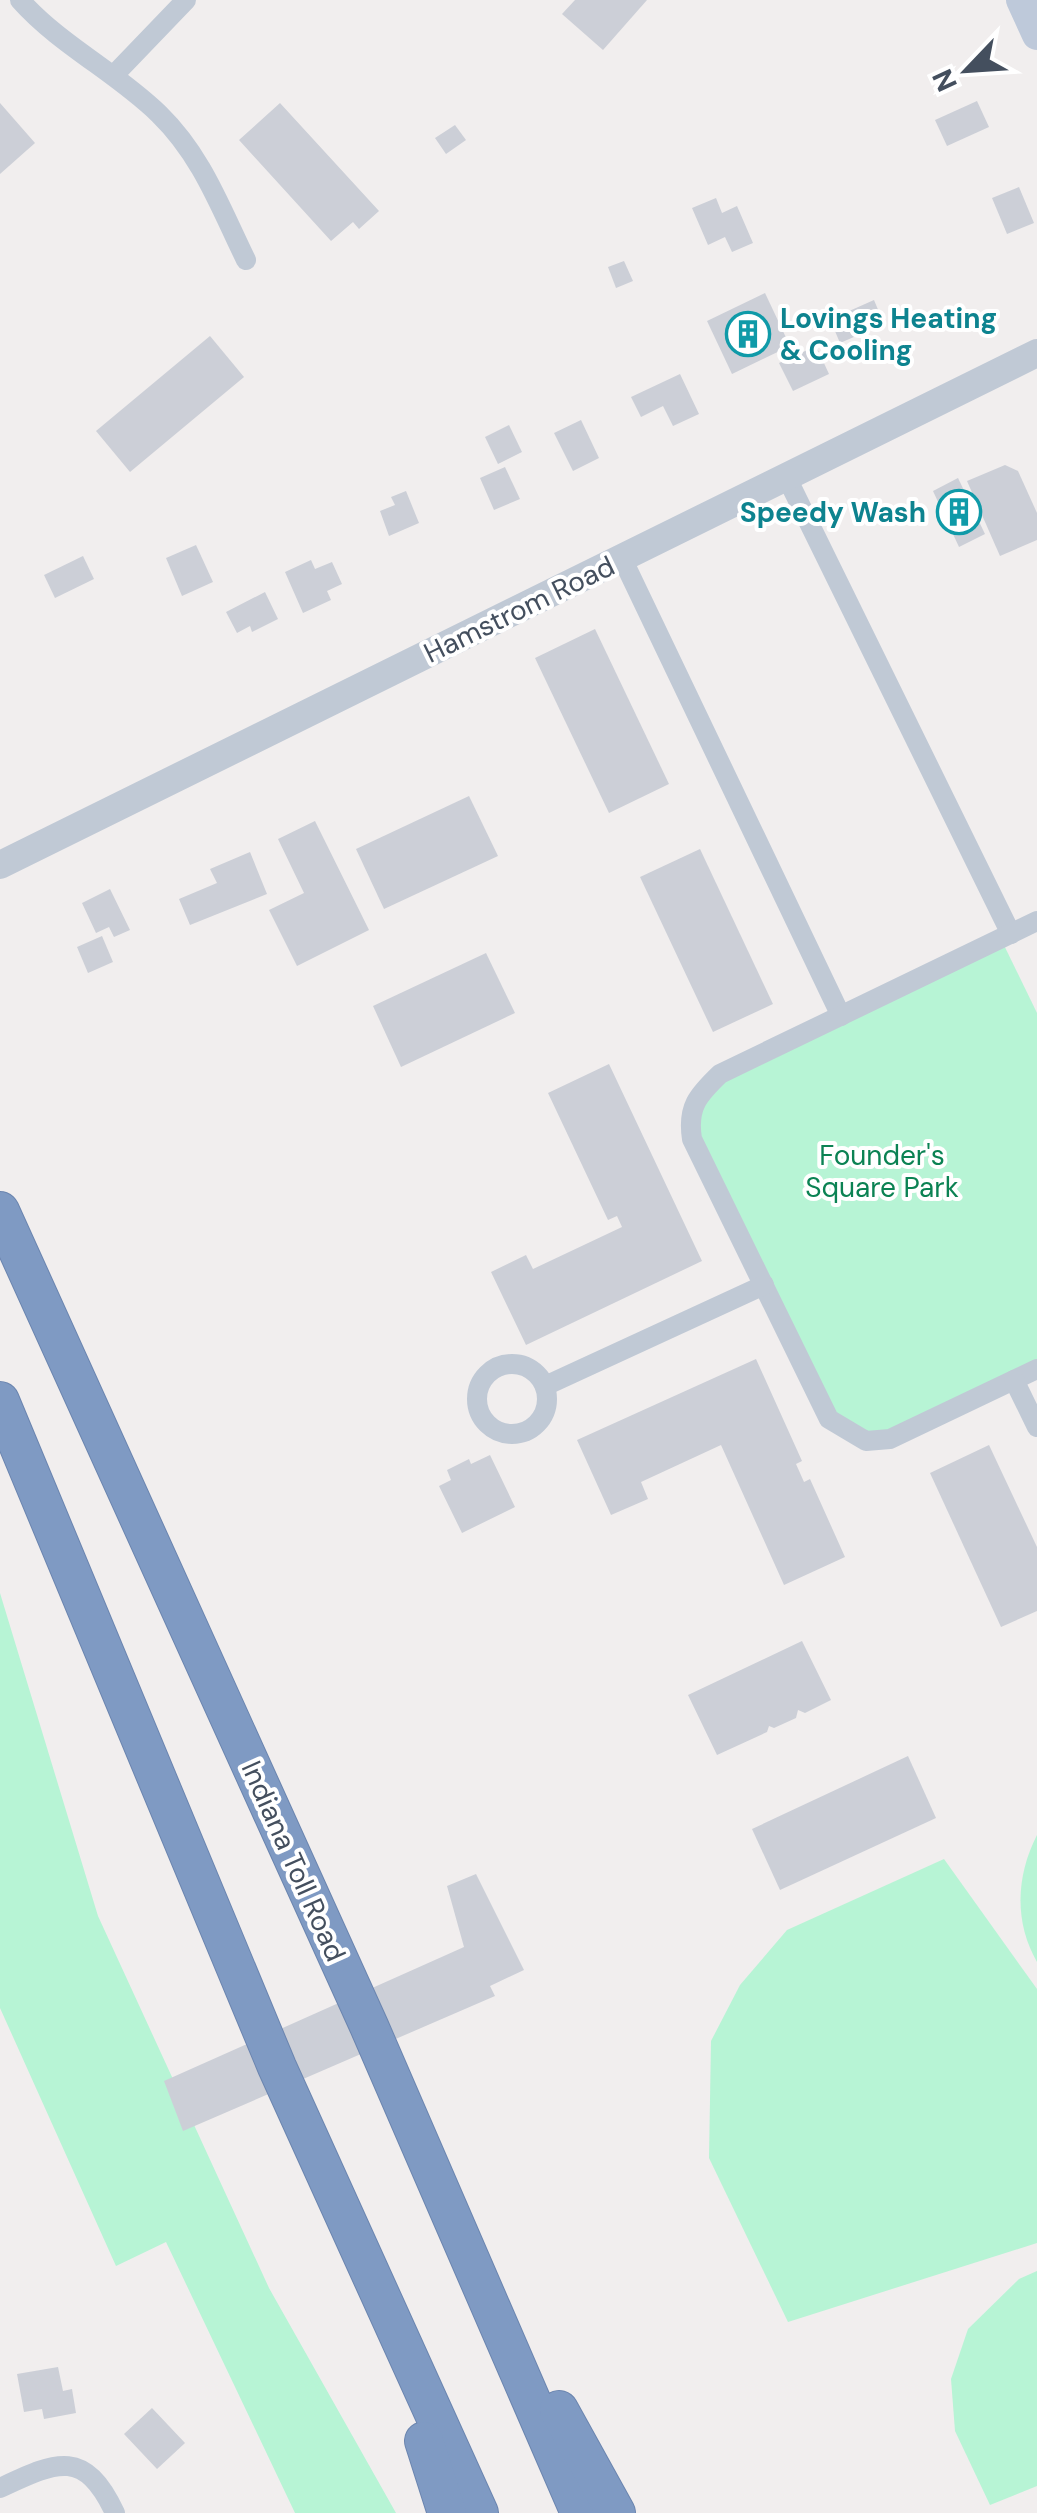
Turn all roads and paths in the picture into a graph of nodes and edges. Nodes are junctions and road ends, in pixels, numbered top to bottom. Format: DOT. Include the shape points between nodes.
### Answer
graph roads {
  1 [pos="20,0"];
  2 [pos="186,0"];
  3 [pos="1021,0"];
  4 [pos="1037,36"];
  5 [pos="114,75"];
  6 [pos="246,260"];
  7 [pos="1037,352"];
  8 [pos="786,476"];
  9 [pos="622,558"];
  10 [pos="0,865"];
  11 [pos="1037,922"];
  12 [pos="1011,934"];
  13 [pos="841,1016"];
  14 [pos="0,1211"];
  15 [pos="764,1285"];
  16 [pos="1037,1369"];
  17 [pos="1014,1380"];
  18 [pos="545,1386"];
  19 [pos="0,1401"];
  20 [pos="1037,1427"];
  21 [pos="454,2220"];
  22 [pos="365,2264"];
  23 [pos="0,2488"];
  24 [pos="115,2513"];
  25 [pos="448,2513"];
  26 [pos="480,2513"];
  27 [pos="580,2513"];
  28 [pos="616,2513"];
  1 -- 5 [label="street"];
  2 -- 5 [label="street"];
  3 -- 4 [label="main road"];
  5 -- 6 [label="street" via="158,112 199,162"];
  7 -- 8 [label="street, Hamstrom Road"];
  8 -- 9 [label="street, Hamstrom Road"];
  8 -- 12 [label="street"];
  9 -- 10 [label="street, Hamstrom Road"];
  9 -- 13 [label="street"];
  11 -- 12 [label="street"];
  12 -- 13 [label="street"];
  13 -- 15 [label="street" via="720,1074 698,1096 689,1120"];
  14 -- 21 [label="highway, Indiana Toll Road"];
  15 -- 17 [label="street" via="828,1419 866,1441 890,1439"];
  15 -- 18 [label="street"];
  16 -- 17 [label="street"];
  17 -- 20 [label="street"];
  19 -- 22 [label="highway"];
  21 -- 27 [label="highway, Indiana Toll Road"];
  21 -- 28 [label="highway"];
  22 -- 25 [label="highway"];
  22 -- 26 [label="highway"];
  23 -- 24 [label="street" via="43,2469 75,2467 100,2485"];
}
